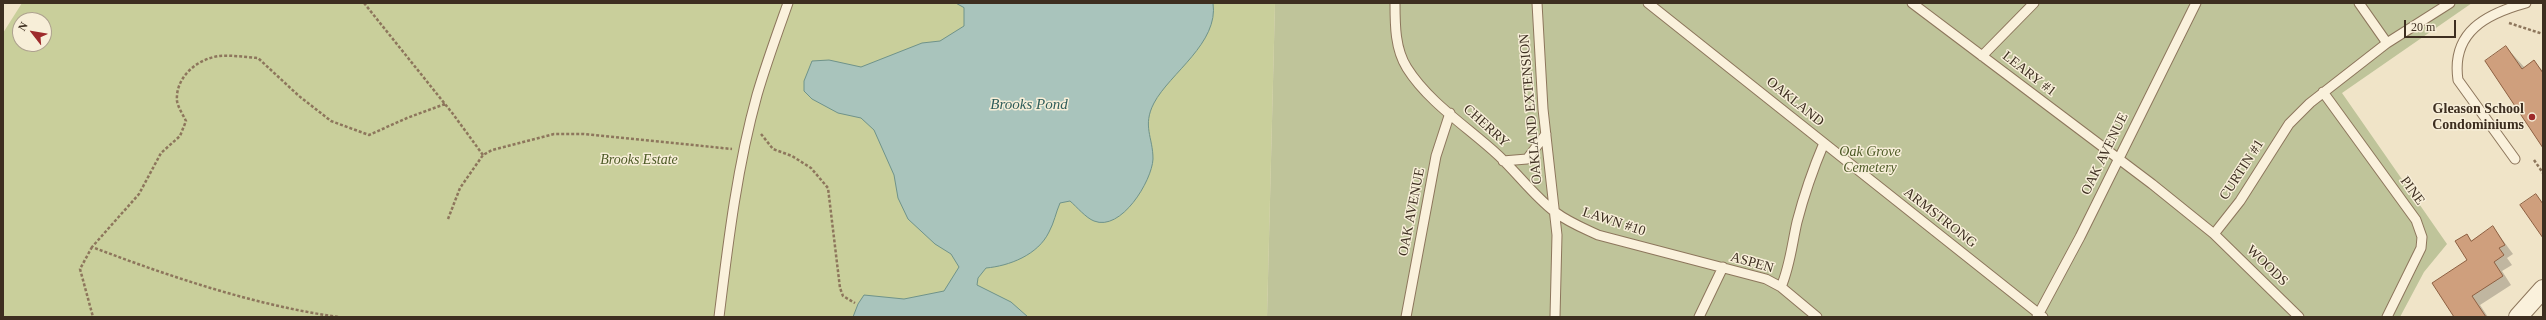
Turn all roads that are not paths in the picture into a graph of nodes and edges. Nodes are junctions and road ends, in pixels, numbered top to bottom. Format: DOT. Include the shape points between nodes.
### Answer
graph roads {
  1 [pos="788,3"];
  2 [pos="1395,3"];
  3 [pos="1537,3"];
  4 [pos="1648,3"];
  5 [pos="1912,3"];
  6 [pos="2034,3"];
  7 [pos="2196,3"];
  8 [pos="2359,3"];
  9 [pos="2450,3"];
  10 [pos="2526,3"];
  11 [pos="2387,43"];
  12 [pos="1982,56"];
  13 [pos="2323,92"];
  14 [pos="1450,113"];
  15 [pos="1546,134"];
  16 [pos="1824,143"];
  17 [pos="2117,159"];
  18 [pos="2515,159"];
  19 [pos="1504,161"];
  20 [pos="1555,212"];
  21 [pos="2214,234"];
  22 [pos="1723,267"];
  23 [pos="1781,287"];
  24 [pos="2543,289"];
  25 [pos="2040,316"];
  26 [pos="719,317"];
  27 [pos="1406,317"];
  28 [pos="1556,317"];
  29 [pos="1699,317"];
  30 [pos="1817,317"];
  31 [pos="2299,317"];
  32 [pos="2387,317"];
  33 [pos="2518,317"];
  1 -- 26 [label="lane" via="744,150"];
  2 -- 14 [label="lane, CHERRY" via="1395,26 1399,48 1407,67 1422,87"];
  3 -- 15 [label="lane, OAKLAND EXTENSION"];
  4 -- 16 [label="lane, OAKLAND"];
  5 -- 12 [label="lane"];
  6 -- 12 [label="lane, LEARY #1"];
  7 -- 17 [label="lane, OAK AVENUE"];
  8 -- 11 [label="lane"];
  9 -- 11 [label="lane, CURTIN #1"];
  10 -- 18 [label="lane" via="2477,23 2462,46 2456,68 2458,80"];
  11 -- 13 [label="lane, CURTIN #1"];
  12 -- 17 [label="lane, LEARY #1"];
  13 -- 21 [label="lane, CURTIN #1" via="2289,124 2240,201"];
  13 -- 32 [label="lane, PINE" via="2416,220 2422,237 2421,248"];
  14 -- 19 [label="lane, CHERRY"];
  14 -- 27 [label="lane, OAK AVENUE" via="1436,156"];
  15 -- 19 [label="lane, CHERRY" via="1527,159"];
  15 -- 20 [label="lane, OAKLAND EXTENSION"];
  16 -- 23 [label="lane, OAKLAND" via="1812,170 1797,222 1789,268"];
  16 -- 25 [label="lane, ARMSTRONG"];
  17 -- 21 [label="lane"];
  17 -- 25 [label="lane, OAK AVENUE"];
  19 -- 20 [label="lane, CHERRY"];
  20 -- 22 [label="lane, LAWN #10" via="1573,224 1598,235"];
  20 -- 28 [label="lane" via="1558,258"];
  21 -- 31 [label="lane, WOODS"];
  22 -- 23 [label="lane, ASPEN" via="1766,279"];
  22 -- 29 [label="lane, ASPEN"];
  23 -- 30 [label="lane, ASPEN"];
  24 -- 33 [label="street"];
}
